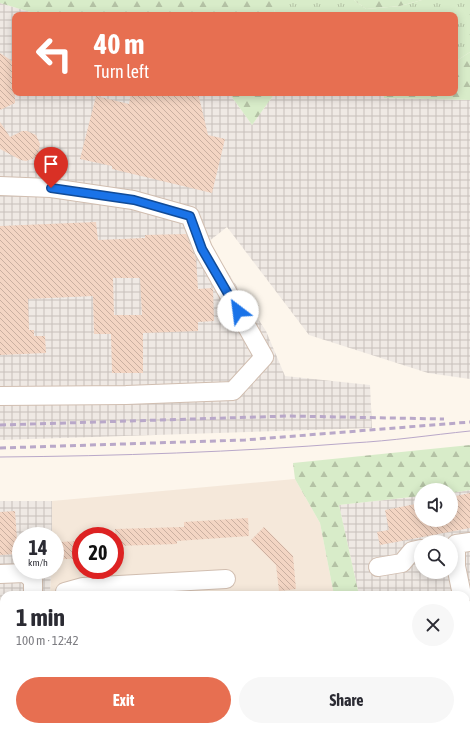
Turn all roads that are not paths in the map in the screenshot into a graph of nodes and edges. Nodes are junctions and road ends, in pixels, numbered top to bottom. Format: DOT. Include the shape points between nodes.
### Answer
graph roads {
  1 [pos="0,186"];
  2 [pos="0,396"];
  3 [pos="459,543"];
  4 [pos="414,551"];
  5 [pos="378,567"];
  6 [pos="0,574"];
  7 [pos="226,579"];
  8 [pos="33,591"];
  9 [pos="71,591"];
  10 [pos="461,591"];
  1 -- 2 [label="street" via="51,188 134,200 190,216 202,249 264,357 233,391"];
  3 -- 10 [label="street" via="456,566"];
  4 -- 5 [label="street" via="402,563"];
  6 -- 8 [label="street" via="25,573 33,580"];
  7 -- 9 [label="street" via="83,587"];
}
